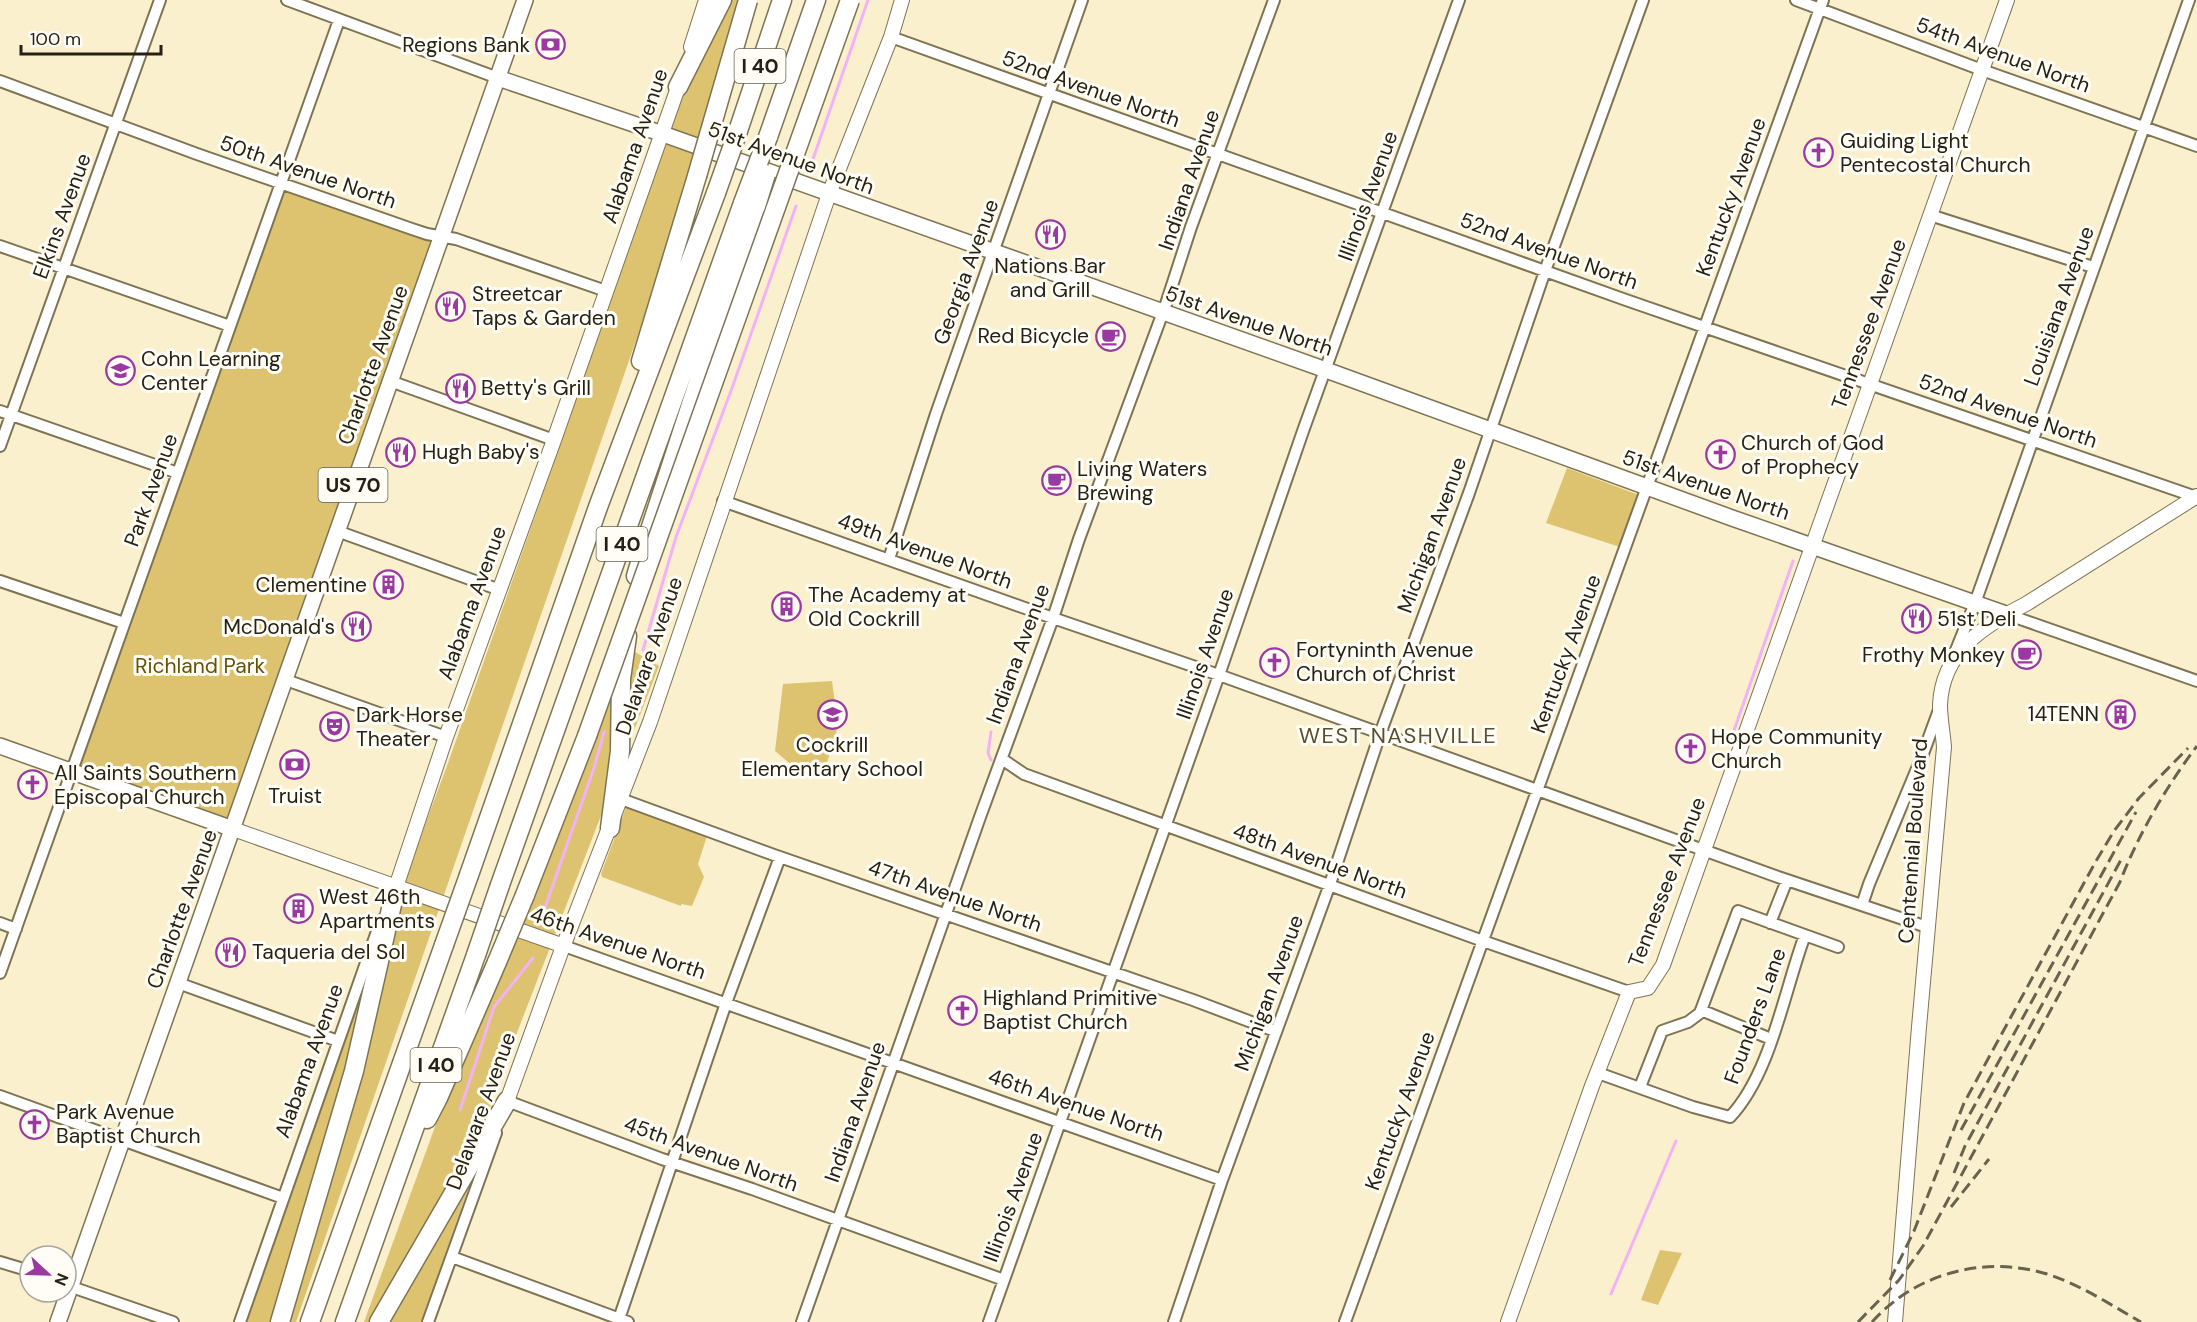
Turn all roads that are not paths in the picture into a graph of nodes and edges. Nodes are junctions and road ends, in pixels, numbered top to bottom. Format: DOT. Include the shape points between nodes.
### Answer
graph roads {
  1 [pos="160,0"];
  2 [pos="287,0"];
  3 [pos="525,0"];
  4 [pos="706,0"];
  5 [pos="722,0"];
  6 [pos="748,0"];
  7 [pos="782,0"];
  8 [pos="816,0"];
  9 [pos="850,0"];
  10 [pos="902,0"];
  11 [pos="1082,0"];
  12 [pos="1274,0"];
  13 [pos="1459,0"];
  14 [pos="1643,0"];
  15 [pos="1796,0"];
  16 [pos="2007,0"];
  17 [pos="2189,0"];
  18 [pos="1821,4"];
  19 [pos="339,20"];
  20 [pos="891,37"];
  21 [pos="1982,70"];
  22 [pos="498,78"];
  23 [pos="0,81"];
  24 [pos="678,87"];
  25 [pos="1050,94"];
  26 [pos="117,125"];
  27 [pos="2144,127"];
  28 [pos="663,134"];
  29 [pos="2197,146"];
  30 [pos="1218,155"];
  31 [pos="281,183"];
  32 [pos="829,194"];
  33 [pos="750,205"];
  34 [pos="1382,213"];
  35 [pos="1930,215"];
  36 [pos="441,237"];
  37 [pos="0,246"];
  38 [pos="993,253"];
  39 [pos="2093,267"];
  40 [pos="63,268"];
  41 [pos="1545,271"];
  42 [pos="606,291"];
  43 [pos="1163,312"];
  44 [pos="230,326"];
  45 [pos="1705,327"];
  46 [pos="1326,370"];
  47 [pos="390,381"];
  48 [pos="1870,384"];
  49 [pos="5,413"];
  50 [pos="1491,431"];
  51 [pos="554,440"];
  52 [pos="2032,440"];
  53 [pos="0,446"];
  54 [pos="178,473"];
  55 [pos="1647,486"];
  56 [pos="2197,496"];
  57 [pos="723,501"];
  58 [pos="598,507"];
  59 [pos="337,531"];
  60 [pos="1813,544"];
  61 [pos="889,559"];
  62 [pos="0,581"];
  63 [pos="500,590"];
  64 [pos="1975,603"];
  65 [pos="2006,614"];
  66 [pos="1053,618"];
  67 [pos="124,623"];
  68 [pos="1953,658"];
  69 [pos="1219,675"];
  70 [pos="286,680"];
  71 [pos="2197,681"];
  72 [pos="1940,706"];
  73 [pos="1380,734"];
  74 [pos="446,737"];
  75 [pos="0,746"];
  76 [pos="1002,759"];
  77 [pos="71,771"];
  78 [pos="1537,790"];
  79 [pos="621,799"];
  80 [pos="1165,825"];
  81 [pos="610,828"];
  82 [pos="233,829"];
  83 [pos="1704,849"];
  84 [pos="780,857"];
  85 [pos="1787,880"];
  86 [pos="1330,884"];
  87 [pos="396,887"];
  88 [pos="1863,905"];
  89 [pos="946,913"];
  90 [pos="0,923"];
  91 [pos="1770,923"];
  92 [pos="1927,927"];
  93 [pos="16,929"];
  94 [pos="1806,935"];
  95 [pos="1483,941"];
  96 [pos="564,946"];
  97 [pos="1838,947"];
  98 [pos="1113,972"];
  99 [pos="0,973"];
  100 [pos="178,983"];
  101 [pos="1629,992"];
  102 [pos="726,1003"];
  103 [pos="1701,1011"];
  104 [pos="1275,1031"];
  105 [pos="1771,1039"];
  106 [pos="338,1041"];
  107 [pos="893,1063"];
  108 [pos="1598,1073"];
  109 [pos="1640,1087"];
  110 [pos="0,1095"];
  111 [pos="507,1101"];
  112 [pos="1060,1122"];
  113 [pos="123,1141"];
  114 [pos="673,1162"];
  115 [pos="397,1176"];
  116 [pos="1222,1180"];
  117 [pos="283,1198"];
  118 [pos="838,1221"];
  119 [pos="452,1257"];
  120 [pos="78,1261"];
  121 [pos="0,1262"];
  122 [pos="18,1267"];
  123 [pos="1004,1280"];
  124 [pos="78,1288"];
  125 [pos="63,1304"];
  126 [pos="622,1321"];
  127 [pos="58,1322"];
  128 [pos="173,1322"];
  129 [pos="240,1322"];
  130 [pos="280,1322"];
  131 [pos="310,1322"];
  132 [pos="345,1322"];
  133 [pos="379,1322"];
  134 [pos="428,1322"];
  135 [pos="802,1322"];
  136 [pos="989,1322"];
  137 [pos="1174,1322"];
  138 [pos="1345,1322"];
  139 [pos="1508,1322"];
  140 [pos="1895,1322"];
  1 -- 26 [label="street, Elkins Avenue"];
  2 -- 19 [label="street, 51st Avenue North"];
  3 -- 22 [label="main road, Charlotte Avenue / US 70"];
  4 -- 24 [label="main road, Alabama Avenue"];
  5 -- 24 [label="highway"];
  6 -- 58 [label="highway, bridge"];
  7 -- 58 [label="highway, I 40, bridge" via="716,193"];
  8 -- 33 [label="highway, I 40, bridge"];
  9 -- 115 [label="highway, bridge" via="587,736 497,963 438,1098"];
  10 -- 20 [label="main road, Delaware Avenue"];
  11 -- 25 [label="street, Georgia Avenue"];
  12 -- 30 [label="street, Indiana Avenue"];
  13 -- 34 [label="street, Illinois Avenue"];
  14 -- 41 [label="street, Michigan Avenue"];
  15 -- 18 [label="street, 54th Avenue North"];
  16 -- 21 [label="main road, Tennessee Avenue"];
  17 -- 27 [label="street, Louisiana Avenue"];
  18 -- 21 [label="street, 54th Avenue North"];
  18 -- 45 [label="street, Kentucky Avenue"];
  19 -- 22 [label="street, 51st Avenue North"];
  19 -- 31 [label="street, Park Avenue"];
  20 -- 25 [label="street, 52nd Avenue North"];
  20 -- 32 [label="main road, Delaware Avenue"];
  21 -- 27 [label="street, 54th Avenue North"];
  21 -- 35 [label="main road, Tennessee Avenue"];
  22 -- 28 [label="main road, 51st Avenue North"];
  22 -- 36 [label="main road, Charlotte Avenue / US 70"];
  23 -- 26 [label="street, 50th Avenue North"];
  24 -- 28 [label="main road, Alabama Avenue"];
  25 -- 30 [label="street, 52nd Avenue North"];
  25 -- 38 [label="street, Georgia Avenue"];
  26 -- 31 [label="street, 50th Avenue North"];
  26 -- 40 [label="street, Elkins Avenue"];
  27 -- 29 [label="street, 54th Avenue North"];
  27 -- 39 [label="street, Louisiana Avenue"];
  28 -- 32 [label="main road, 51st Avenue North"];
  28 -- 42 [label="main road, Alabama Avenue"];
  30 -- 34 [label="street, 52nd Avenue North"];
  30 -- 43 [label="street, Indiana Avenue"];
  31 -- 36 [label="street, 50th Avenue North"];
  31 -- 44 [label="street, Park Avenue"];
  32 -- 38 [label="main road, 51st Avenue North"];
  32 -- 57 [label="main road, Delaware Avenue"];
  33 -- 81 [label="highway" via="633,590 621,679 620,751"];
  33 -- 115 [label="highway, I 40, bridge"];
  34 -- 41 [label="street, 52nd Avenue North"];
  34 -- 46 [label="street, Illinois Avenue"];
  35 -- 39 [label="street"];
  35 -- 48 [label="main road, Tennessee Avenue"];
  36 -- 42 [label="street, 50th Avenue North"];
  36 -- 47 [label="main road, Charlotte Avenue / US 70"];
  37 -- 40 [label="street"];
  38 -- 43 [label="main road, 51st Avenue North"];
  38 -- 61 [label="street, Georgia Avenue"];
  39 -- 52 [label="street, Louisiana Avenue"];
  40 -- 44 [label="street"];
  40 -- 49 [label="street, Elkins Avenue"];
  41 -- 45 [label="street, 52nd Avenue North"];
  41 -- 50 [label="street, Michigan Avenue"];
  42 -- 51 [label="main road, Alabama Avenue"];
  43 -- 46 [label="main road, 51st Avenue North"];
  43 -- 66 [label="street, Indiana Avenue"];
  44 -- 54 [label="street, Park Avenue"];
  45 -- 48 [label="street, 52nd Avenue North"];
  45 -- 55 [label="street, Kentucky Avenue"];
  46 -- 50 [label="main road, 51st Avenue North"];
  46 -- 69 [label="street, Illinois Avenue"];
  47 -- 51 [label="street"];
  47 -- 59 [label="main road, Charlotte Avenue / US 70"];
  48 -- 52 [label="street, 52nd Avenue North"];
  48 -- 60 [label="main road, Tennessee Avenue"];
  49 -- 53 [label="street, Elkins Avenue"];
  49 -- 54 [label="street"];
  50 -- 55 [label="main road, 51st Avenue North"];
  50 -- 73 [label="street, Michigan Avenue"];
  51 -- 63 [label="main road, Alabama Avenue"];
  52 -- 56 [label="street, 52nd Avenue North"];
  52 -- 64 [label="street, Louisiana Avenue"];
  54 -- 67 [label="street, Park Avenue"];
  55 -- 60 [label="main road, 51st Avenue North"];
  55 -- 78 [label="street, Kentucky Avenue"];
  56 -- 65 [label="main road, Centennial Boulevard"];
  57 -- 61 [label="street, 49th Avenue North"];
  57 -- 79 [label="main road, Delaware Avenue"];
  58 -- 131 [label="highway, I 40, bridge"];
  59 -- 63 [label="street"];
  59 -- 70 [label="main road, Charlotte Avenue / US 70"];
  60 -- 64 [label="main road, 51st Avenue North"];
  60 -- 83 [label="main road, Tennessee Avenue"];
  61 -- 66 [label="street, 49th Avenue North"];
  62 -- 67 [label="street"];
  63 -- 74 [label="main road, Alabama Avenue"];
  64 -- 65 [label="main road, 51st Avenue North"];
  64 -- 68 [label="street, Louisiana Avenue"];
  65 -- 68 [label="main road, Centennial Boulevard" via="1968,641"];
  65 -- 71 [label="street, 51st Avenue North"];
  66 -- 69 [label="street, 49th Avenue North"];
  66 -- 76 [label="street, Indiana Avenue"];
  67 -- 77 [label="street, Park Avenue"];
  68 -- 72 [label="main road, Centennial Boulevard"];
  69 -- 73 [label="street, 49th Avenue North"];
  69 -- 80 [label="street, Illinois Avenue"];
  70 -- 74 [label="street"];
  70 -- 82 [label="main road, Charlotte Avenue / US 70"];
  72 -- 88 [label="street"];
  72 -- 92 [label="main road, Centennial Boulevard" via="1944,747"];
  73 -- 78 [label="street, 49th Avenue North"];
  73 -- 86 [label="street, Michigan Avenue"];
  74 -- 87 [label="main road, Alabama Avenue"];
  75 -- 77 [label="main road, 46th Avenue North"];
  76 -- 80 [label="street, 48th Avenue North" via="1024,774"];
  76 -- 89 [label="street, Indiana Avenue"];
  77 -- 82 [label="main road, 46th Avenue North"];
  77 -- 93 [label="street, Park Avenue"];
  78 -- 83 [label="street, 49th Avenue North"];
  78 -- 95 [label="street, Kentucky Avenue"];
  79 -- 81 [label="main road, Delaware Avenue"];
  79 -- 84 [label="street, 47th Avenue North"];
  80 -- 86 [label="street, 48th Avenue North"];
  80 -- 98 [label="street, Illinois Avenue"];
  81 -- 96 [label="main road, Delaware Avenue"];
  82 -- 87 [label="main road, 46th Avenue North"];
  82 -- 100 [label="main road, Charlotte Avenue / US 70"];
  83 -- 85 [label="street, 49th Avenue North"];
  83 -- 101 [label="main road, Tennessee Avenue" via="1663,965 1648,988"];
  84 -- 89 [label="street, 47th Avenue North"];
  84 -- 102 [label="street"];
  85 -- 88 [label="street, 49th Avenue North"];
  85 -- 91 [label="street, Founders Lane"];
  86 -- 95 [label="street, 48th Avenue North"];
  86 -- 104 [label="street, Michigan Avenue"];
  87 -- 96 [label="main road, 46th Avenue North"];
  87 -- 106 [label="street, Alabama Avenue" via="385,906"];
  87 -- 130 [label="highway" via="354,1071"];
  88 -- 92 [label="street, 49th Avenue North"];
  89 -- 98 [label="street, 47th Avenue North"];
  89 -- 107 [label="street, Indiana Avenue"];
  90 -- 93 [label="street"];
  91 -- 94 [label="street, Founders Lane"];
  91 -- 103 [label="street, Founders Lane" via="1738,911"];
  92 -- 140 [label="main road, Centennial Boulevard"];
  93 -- 99 [label="street, Park Avenue"];
  94 -- 97 [label="street, Founders Lane"];
  94 -- 105 [label="street, Founders Lane"];
  95 -- 101 [label="street, 48th Avenue North"];
  95 -- 138 [label="street, Kentucky Avenue"];
  96 -- 102 [label="street, 46th Avenue North"];
  96 -- 111 [label="main road, Delaware Avenue"];
  98 -- 104 [label="street, 47th Avenue North"];
  98 -- 112 [label="street, Illinois Avenue"];
  100 -- 106 [label="street"];
  100 -- 113 [label="main road, Charlotte Avenue / US 70"];
  101 -- 108 [label="main road, Tennessee Avenue"];
  102 -- 107 [label="street, 46th Avenue North"];
  102 -- 114 [label="street"];
  103 -- 105 [label="street"];
  103 -- 109 [label="street" via="1688,1022 1662,1031"];
  104 -- 116 [label="street, Michigan Avenue"];
  105 -- 109 [label="street, Founders Lane" via="1744,1102 1730,1118"];
  106 -- 117 [label="street, Alabama Avenue"];
  107 -- 112 [label="street, 46th Avenue North"];
  107 -- 118 [label="street, Indiana Avenue"];
  108 -- 109 [label="street, Founders Lane"];
  108 -- 139 [label="main road, Tennessee Avenue"];
  110 -- 113 [label="street"];
  111 -- 114 [label="street, 45th Avenue North"];
  111 -- 119 [label="street, Delaware Avenue"];
  111 -- 133 [label="highway"];
  112 -- 116 [label="street, 46th Avenue North"];
  112 -- 123 [label="street, Illinois Avenue"];
  113 -- 117 [label="street"];
  113 -- 120 [label="main road, Charlotte Avenue / US 70"];
  114 -- 118 [label="street, 45th Avenue North"];
  114 -- 126 [label="street"];
  115 -- 132 [label="highway, I 40"];
  116 -- 137 [label="street, Michigan Avenue"];
  117 -- 129 [label="street, Alabama Avenue"];
  118 -- 123 [label="street, 45th Avenue North"];
  118 -- 135 [label="street, Indiana Avenue"];
  119 -- 126 [label="street"];
  119 -- 134 [label="street, Delaware Avenue"];
  121 -- 122 [label="street"];
  123 -- 136 [label="street, Illinois Avenue"];
  124 -- 128 [label="street"];
  125 -- 127 [label="main road, Charlotte Avenue / US 70"];
}
